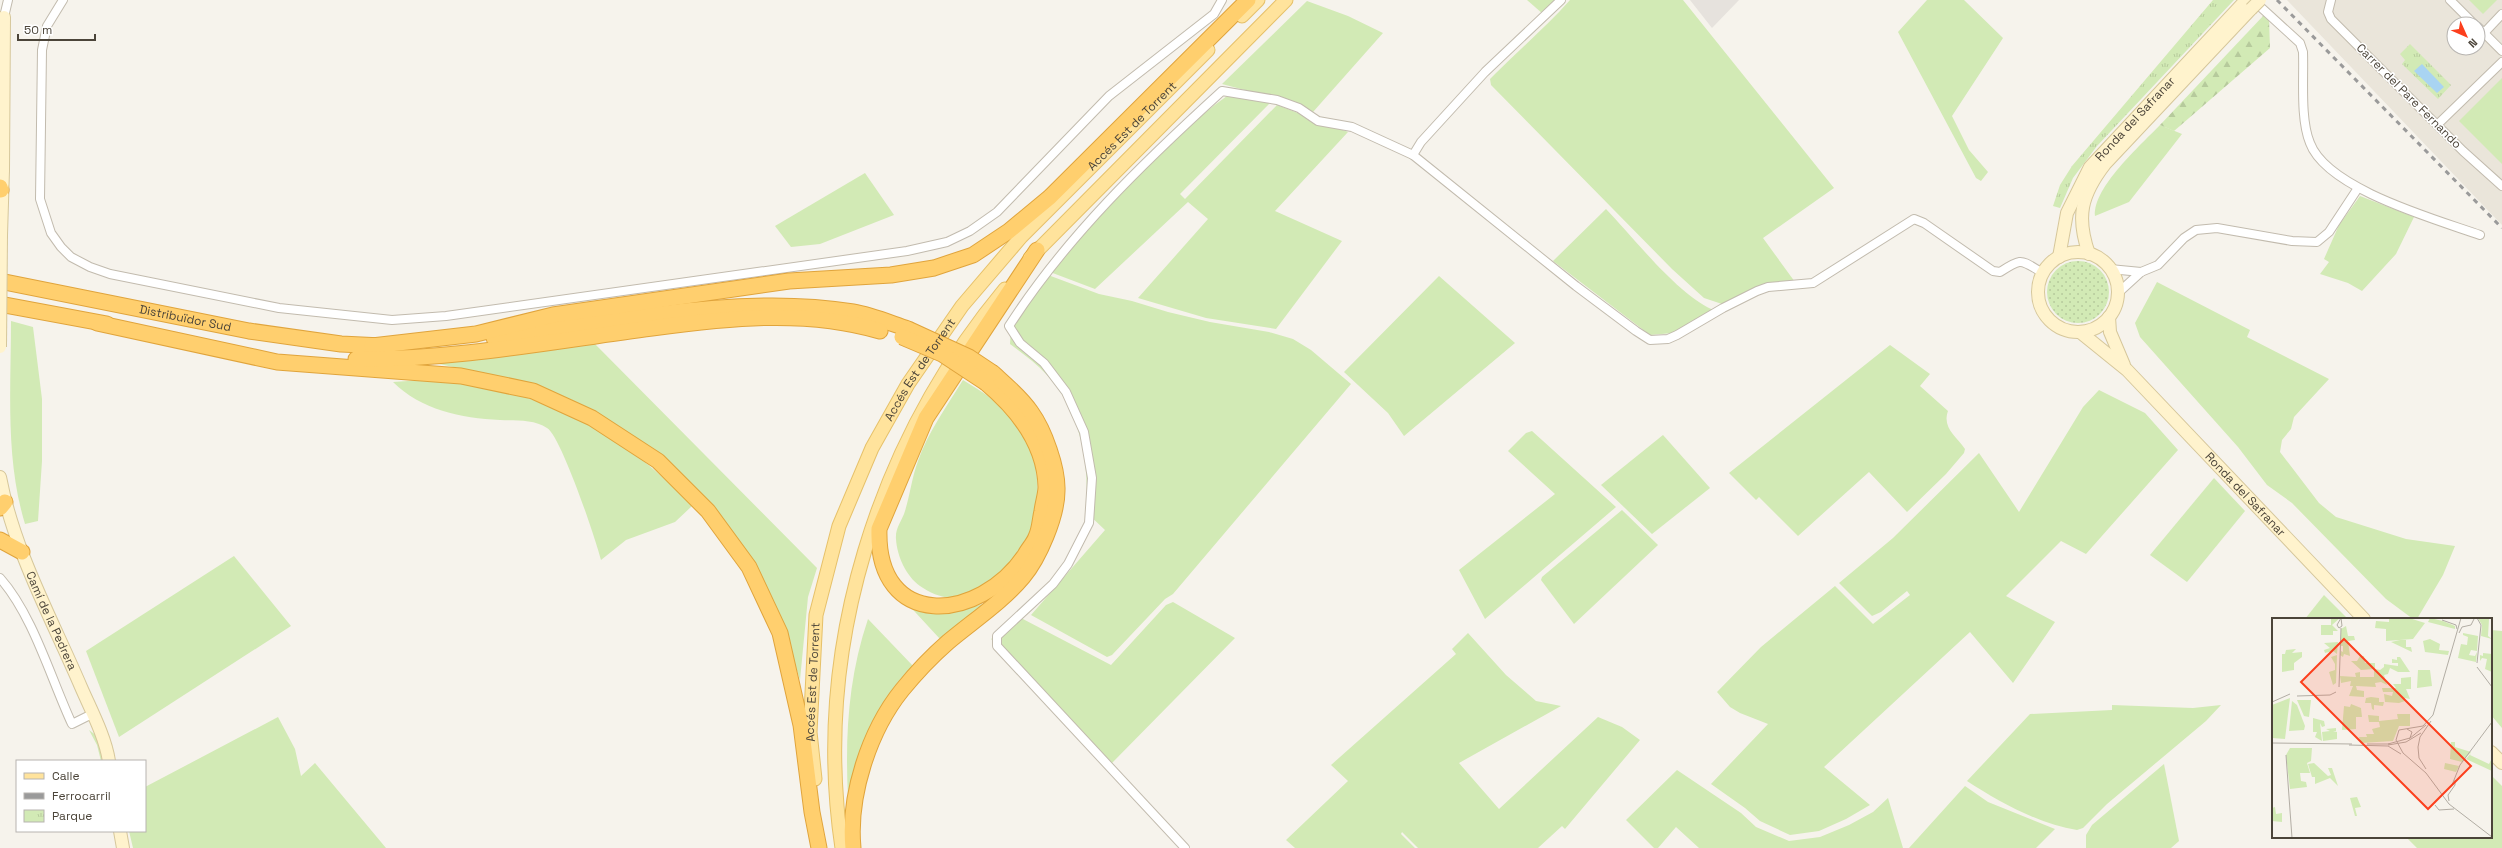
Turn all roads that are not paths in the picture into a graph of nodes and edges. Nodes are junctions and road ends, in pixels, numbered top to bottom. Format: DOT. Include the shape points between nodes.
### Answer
graph roads {
  1 [pos="8,0"];
  2 [pos="64,0"];
  3 [pos="1222,0"];
  4 [pos="1248,0"];
  5 [pos="1258,0"];
  6 [pos="1286,0"];
  7 [pos="1561,0"];
  8 [pos="2260,0"];
  9 [pos="2331,0"];
  10 [pos="2450,0"];
  11 [pos="2248,3"];
  12 [pos="2502,14"];
  13 [pos="2466,16"];
  14 [pos="4,17"];
  15 [pos="2486,26"];
  16 [pos="0,34"];
  17 [pos="2486,35"];
  18 [pos="2502,51"];
  19 [pos="2502,62"];
  20 [pos="2,97"];
  21 [pos="2438,124"];
  22 [pos="1413,155"];
  23 [pos="0,158"];
  24 [pos="3,170"];
  25 [pos="2502,186"];
  26 [pos="2358,188"];
  27 [pos="1,189"];
  28 [pos="2480,234"];
  29 [pos="1036,250"];
  30 [pos="2089,254"];
  31 [pos="2059,257"];
  32 [pos="2110,269"];
  33 [pos="2043,272"];
  34 [pos="2141,272"];
  35 [pos="0,281"];
  36 [pos="2118,293"];
  37 [pos="0,304"];
  38 [pos="2109,317"];
  39 [pos="97,323"];
  40 [pos="2080,332"];
  41 [pos="905,333"];
  42 [pos="372,346"];
  43 [pos="0,347"];
  44 [pos="2126,370"];
  45 [pos="990,378"];
  46 [pos="0,478"];
  47 [pos="2,505"];
  48 [pos="0,540"];
  49 [pos="22,552"];
  50 [pos="0,578"];
  51 [pos="2363,618"];
  52 [pos="92,714"];
  53 [pos="2492,753"];
  54 [pos="109,760"];
  55 [pos="2502,763"];
  56 [pos="120,832"];
  57 [pos="123,848"];
  58 [pos="820,848"];
  59 [pos="824,848"];
  60 [pos="842,848"];
  61 [pos="854,848"];
  62 [pos="1185,848"];
  1 -- 14 [label="street"];
  2 -- 3 [label="street" via="47,26 42,50 40,91 40,199 51,233 61,247 90,267 110,274 279,308 392,320 446,316 907,251 947,242 970,231 997,212 1109,96 1214,14"];
  4 -- 42 [label="highway" via="1050,197 1009,231 973,255 934,268 912,272 789,281 553,315 476,334"];
  5 -- 59 [label="main road, Accés Est de Torrent" via="1021,237 972,295 908,384 872,448 839,526 816,615 810,732"];
  6 -- 29 [label="main road, Accés Est de Torrent"];
  7 -- 22 [label="street" via="1485,72 1421,142"];
  8 -- 11 [label="street, Ronda del Safranar, bridge"];
  9 -- 21 [label="street, Carrer del Pare Fernando" via="2328,12 2331,19"];
  10 -- 13 [label="street"];
  11 -- 26 [label="street" via="2300,43 2303,52 2307,135 2316,155 2327,168"];
  11 -- 30 [label="street, Ronda del Safranar" via="2105,164 2092,182 2082,210 2081,226"];
  11 -- 31 [label="street, Ronda del Safranar" via="2090,168 2067,213"];
  12 -- 15 [label="street"];
  14 -- 16 [label="street"];
  14 -- 20 [label="street"];
  17 -- 18 [label="street"];
  19 -- 21 [label="street"];
  20 -- 24 [label="street"];
  21 -- 25 [label="street, Carrer del Pare Fernando"];
  22 -- 33 [label="street" via="1576,286 1650,340 1659,341 1677,335 1740,299 1762,290 1813,283 1914,219 1924,223 1993,271 2000,272 2013,262 2019,261"];
  22 -- 62 [label="street" via="1352,127 1318,121 1299,108 1277,100 1222,91 1099,209 1029,294 1009,326 1020,343 1044,363 1066,392 1084,432 1092,478 1089,522 1068,564 1053,584 997,636 997,646"];
  23 -- 24 [label="street"];
  24 -- 27 [label="street"];
  26 -- 28 [label="street"];
  26 -- 34 [label="street" via="2329,232 2317,242 2308,243 2217,228 2196,230 2184,238 2158,265"];
  27 -- 43 [label="street, bridge"];
  29 -- 45 [label="highway" via="926,418 879,529 878,546 882,564 900,592 914,601 928,605 955,604 994,588 1016,568 1036,537 1046,487 1040,454 1025,423"];
  29 -- 60 [label="main road, Accés Est de Torrent" via="979,320 929,397 895,464 869,532 846,629 835,727 838,822"];
  30 -- 31 [label="street" via="2068,254"];
  30 -- 32 [label="street"];
  31 -- 33 [label="street"];
  32 -- 34 [label="street"];
  32 -- 36 [label="street" via="2116,280"];
  33 -- 40 [label="street" via="2038,292 2042,311 2058,327"];
  34 -- 36 [label="street"];
  35 -- 42 [label="highway, Distribuïdor Sud" via="249,331"];
  36 -- 38 [label="street"];
  37 -- 39 [label="highway"];
  38 -- 40 [label="street" via="2091,330"];
  38 -- 44 [label="street, Ronda del Safranar" via="2110,332"];
  39 -- 41 [label="highway" via="276,354 346,359 448,356 721,319 797,316"];
  39 -- 58 [label="highway" via="277,362 461,376 533,391 592,418 658,461 708,511 749,568 780,633 801,725 812,812"];
  40 -- 44 [label="street, Ronda del Safranar"];
  41 -- 42 [label="highway" via="854,312 793,306 716,308 441,345"];
  41 -- 45 [label="highway, bridge" via="969,357"];
  44 -- 51 [label="street, Ronda del Safranar"];
  45 -- 61 [label="highway" via="1031,412 1050,450 1057,491 1045,540 1024,576 1002,598 946,644 902,690 878,730 861,776 851,826"];
  46 -- 47 [label="street, Camí de la Pedrera"];
  47 -- 49 [label="street, Camí de la Pedrera"];
  48 -- 49 [label="highway"];
  49 -- 52 [label="street, Camí de la Pedrera"];
  50 -- 52 [label="street" via="12,592 23,613 72,724"];
  52 -- 54 [label="street, Camí de la Pedrera"];
  53 -- 55 [label="street"];
  56 -- 57 [label="street"];
}
